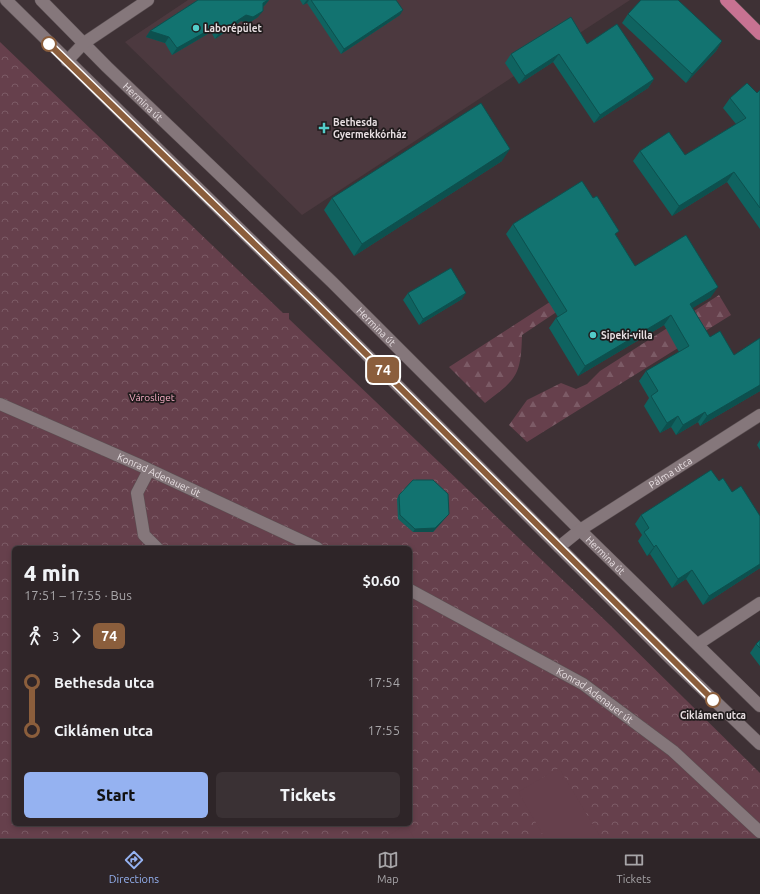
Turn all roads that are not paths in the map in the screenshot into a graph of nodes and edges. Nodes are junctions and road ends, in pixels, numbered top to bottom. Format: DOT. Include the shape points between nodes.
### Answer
graph roads {
  1 [pos="6,0"];
  2 [pos="41,0"];
  3 [pos="148,0"];
  4 [pos="726,0"];
  5 [pos="760,34"];
  6 [pos="84,43"];
  7 [pos="67,61"];
  8 [pos="0,404"];
  9 [pos="760,415"];
  10 [pos="149,470"];
  11 [pos="580,530"];
  12 [pos="155,546"];
  13 [pos="314,546"];
  14 [pos="559,547"];
  15 [pos="412,591"];
  16 [pos="760,603"];
  17 [pos="698,644"];
  18 [pos="760,706"];
  19 [pos="760,744"];
  20 [pos="758,832"];
  1 -- 7 [label="street"];
  2 -- 6 [label="street, Hermina út"];
  3 -- 6 [label="street"];
  4 -- 5 [label="main road"];
  6 -- 7 [label="street"];
  6 -- 11 [label="street, Hermina út" via="107,68 332,282"];
  7 -- 14 [label="street" via="313,301"];
  8 -- 10 [label="street, Konrad Adenauer út"];
  9 -- 11 [label="street, Pálma utca"];
  10 -- 12 [label="street" via="137,493 144,535"];
  10 -- 13 [label="street, Konrad Adenauer út"];
  11 -- 14 [label="street, Pálma utca"];
  11 -- 17 [label="street, Hermina út"];
  14 -- 19 [label="street"];
  15 -- 20 [label="street, Konrad Adenauer út" via="583,684 673,751"];
  16 -- 17 [label="street"];
  17 -- 18 [label="street, Hermina út"];
}
